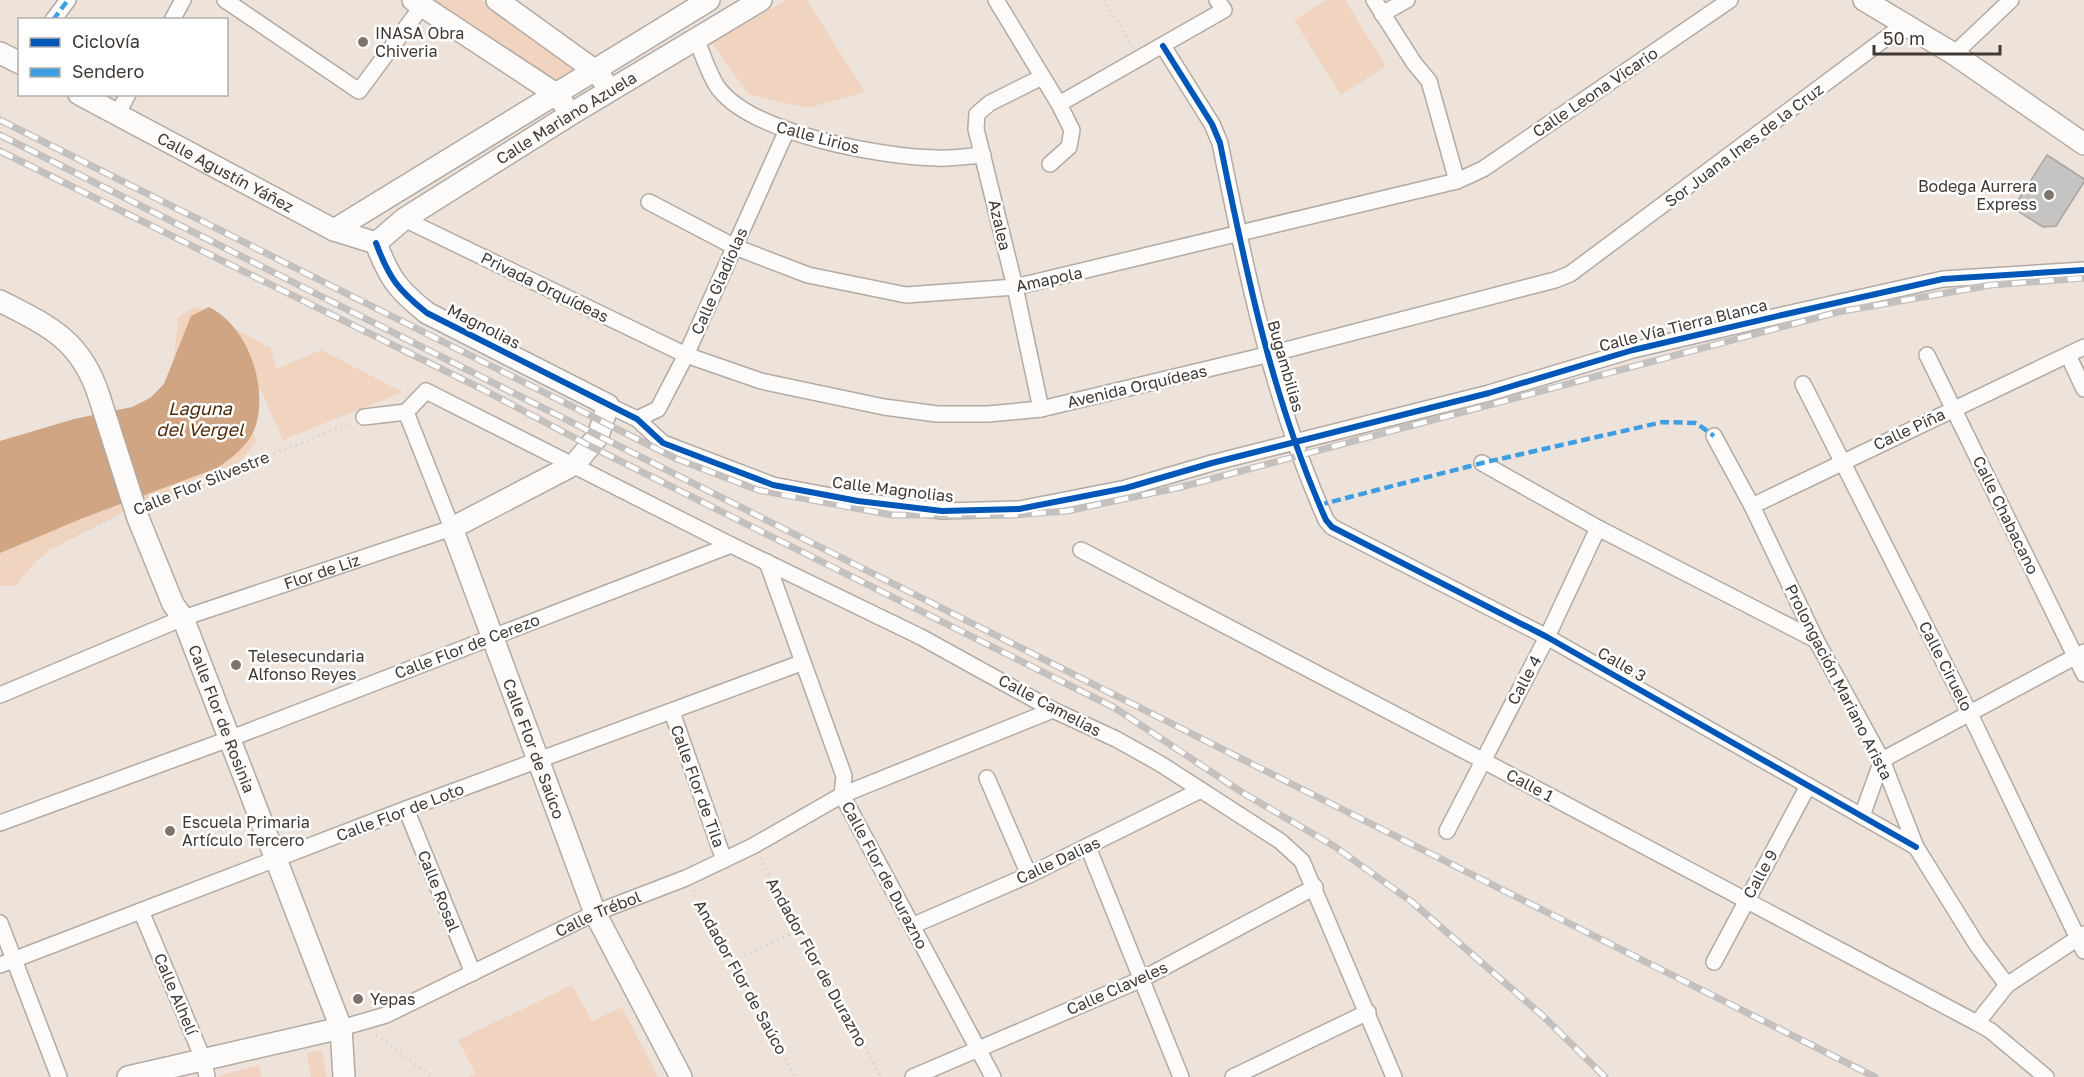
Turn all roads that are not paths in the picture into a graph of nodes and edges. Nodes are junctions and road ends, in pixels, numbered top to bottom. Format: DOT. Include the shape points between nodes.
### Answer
graph roads {
  1 [pos="68,0"];
  2 [pos="183,0"];
  3 [pos="225,0"];
  4 [pos="709,0"];
  5 [pos="761,0"];
  6 [pos="996,0"];
  7 [pos="1374,0"];
  8 [pos="1407,0"];
  9 [pos="1730,0"];
  10 [pos="1864,0"];
  11 [pos="2011,0"];
  12 [pos="504,2"];
  13 [pos="417,3"];
  14 [pos="1220,5"];
  15 [pos="1382,14"];
  16 [pos="54,18"];
  17 [pos="173,18"];
  18 [pos="1906,23"];
  19 [pos="696,39"];
  20 [pos="1163,46"];
  21 [pos="0,53"];
  22 [pos="1954,54"];
  23 [pos="18,62"];
  24 [pos="594,70"];
  25 [pos="1042,77"];
  26 [pos="612,89"];
  27 [pos="556,94"];
  28 [pos="83,96"];
  29 [pos="127,96"];
  30 [pos="1059,104"];
  31 [pos="571,114"];
  32 [pos="117,115"];
  33 [pos="787,130"];
  34 [pos="2084,144"];
  35 [pos="983,155"];
  36 [pos="1050,164"];
  37 [pos="1458,181"];
  38 [pos="649,202"];
  39 [pos="404,219"];
  40 [pos="334,230"];
  41 [pos="1238,232"];
  42 [pos="376,243"];
  43 [pos="735,247"];
  44 [pos="1582,267"];
  45 [pos="2084,270"];
  46 [pos="1015,287"];
  47 [pos="0,301"];
  48 [pos="2084,348"];
  49 [pos="686,355"];
  50 [pos="1266,355"];
  51 [pos="1927,355"];
  52 [pos="2068,355"];
  53 [pos="1803,384"];
  54 [pos="2084,389"];
  55 [pos="608,405"];
  56 [pos="1954,408"];
  57 [pos="1041,409"];
  58 [pos="406,412"];
  59 [pos="364,417"];
  60 [pos="637,419"];
  61 [pos="1714,436"];
  62 [pos="1295,443"];
  63 [pos="1841,461"];
  64 [pos="1482,463"];
  65 [pos="575,464"];
  66 [pos="1319,505"];
  67 [pos="1752,506"];
  68 [pos="452,528"];
  69 [pos="1598,528"];
  70 [pos="731,545"];
  71 [pos="1081,550"];
  72 [pos="767,562"];
  73 [pos="183,618"];
  74 [pos="492,637"];
  75 [pos="1547,637"];
  76 [pos="1816,640"];
  77 [pos="2080,655"];
  78 [pos="801,663"];
  79 [pos="2084,674"];
  80 [pos="0,695"];
  81 [pos="1053,710"];
  82 [pos="672,712"];
  83 [pos="1969,712"];
  84 [pos="230,739"];
  85 [pos="1482,760"];
  86 [pos="1882,760"];
  87 [pos="537,761"];
  88 [pos="987,778"];
  89 [pos="1808,786"];
  90 [pos="1201,790"];
  91 [pos="842,795"];
  92 [pos="406,809"];
  93 [pos="1862,816"];
  94 [pos="0,823"];
  95 [pos="1447,831"];
  96 [pos="1088,846"];
  97 [pos="1916,846"];
  98 [pos="275,859"];
  99 [pos="724,860"];
  100 [pos="1029,875"];
  101 [pos="1315,887"];
  102 [pos="1746,899"];
  103 [pos="141,911"];
  104 [pos="595,913"];
  105 [pos="0,923"];
  106 [pos="914,925"];
  107 [pos="2082,941"];
  108 [pos="7,962"];
  109 [pos="1714,962"];
  110 [pos="473,973"];
  111 [pos="1142,979"];
  112 [pos="2007,985"];
  113 [pos="1368,1012"];
  114 [pos="1977,1023"];
  115 [pos="350,1026"];
  116 [pos="977,1049"];
  117 [pos="205,1069"];
  118 [pos="59,1077"];
  119 [pos="128,1077"];
  120 [pos="344,1077"];
  121 [pos="681,1077"];
  122 [pos="913,1077"];
  123 [pos="993,1077"];
  124 [pos="1181,1077"];
  125 [pos="1233,1077"];
  126 [pos="1394,1077"];
  127 [pos="2046,1077"];
  1 -- 16 [label="street"];
  2 -- 17 [label="street"];
  3 -- 13 [label="street" via="358,91"];
  4 -- 24 [label="street, Calle Mariano Azuela"];
  5 -- 19 [label="street, Calle Mariano Azuela"];
  6 -- 25 [label="street"];
  7 -- 15 [label="street"];
  8 -- 15 [label="street"];
  9 -- 37 [label="street, Calle Leona Vicario" via="1483,169"];
  10 -- 18 [label="street"];
  11 -- 22 [label="street"];
  12 -- 24 [label="street"];
  13 -- 27 [label="street"];
  14 -- 20 [label="street"];
  15 -- 37 [label="street" via="1430,81"];
  18 -- 22 [label="street"];
  18 -- 44 [label="street, Sor Juana Ines de la Cruz"];
  19 -- 26 [label="street, Calle Mariano Azuela"];
  19 -- 33 [label="street, Calle Lirios" via="718,88 740,110"];
  20 -- 30 [label="street"];
  20 -- 41 [label="street, Bugambilias" via="1220,143"];
  21 -- 23 [label="street"];
  22 -- 34 [label="street"];
  24 -- 26 [label="street"];
  24 -- 27 [label="street, Calle Mariano Azuela"];
  25 -- 30 [label="street"];
  25 -- 35 [label="street, Azalea" via="990,103 977,114 976,129"];
  26 -- 31 [label="street, Calle Mariano Azuela"];
  27 -- 31 [label="street"];
  27 -- 40 [label="street, Calle Mariano Azuela"];
  28 -- 32 [label="street, Calle Agustín Yáñez"];
  29 -- 32 [label="street"];
  30 -- 36 [label="street" via="1072,130 1069,147"];
  31 -- 39 [label="street, Calle Mariano Azuela"];
  32 -- 40 [label="street, Calle Agustín Yáñez"];
  33 -- 35 [label="street, Calle Lirios" via="875,152 938,159"];
  33 -- 43 [label="street, Calle Gladiolas"];
  35 -- 46 [label="street, Azalea"];
  37 -- 41 [label="street, Amapola"];
  38 -- 43 [label="street, Amapola"];
  39 -- 42 [label="street, Calle Mariano Azuela"];
  39 -- 49 [label="street, Privada Orquídeas"];
  40 -- 42 [label="street, Calle Agustín Yáñez"];
  41 -- 46 [label="street, Amapola"];
  41 -- 50 [label="street, Bugambilias"];
  42 -- 55 [label="street, Magnolias" via="387,274 402,293 427,313"];
  43 -- 46 [label="street, Amapola" via="808,275 906,295"];
  43 -- 49 [label="street, Calle Gladiolas"];
  44 -- 50 [label="street, Avenida Orquídeas" via="1555,280"];
  45 -- 62 [label="street, Calle Vía Tierra Blanca" via="1943,279 1633,350 1490,393"];
  46 -- 57 [label="street, Azalea"];
  47 -- 73 [label="street, Calle Flor de Rosinia, bridge" via="37,320 80,353 91,370 133,514"];
  48 -- 52 [label="street, Calle Piña"];
  49 -- 57 [label="street, Avenida Orquídeas" via="761,381 884,407 937,414"];
  49 -- 60 [label="street, Calle Gladiolas" via="658,409"];
  50 -- 57 [label="street, Avenida Orquídeas"];
  50 -- 62 [label="street, Bugambilias"];
  51 -- 56 [label="street, Calle Chabacano"];
  52 -- 54 [label="street"];
  52 -- 56 [label="street, Calle Piña"];
  53 -- 63 [label="street, Calle Ciruelo"];
  55 -- 60 [label="street, Calle Magnolias"];
  55 -- 65 [label="street, Flor de Liz" via="598,436"];
  56 -- 63 [label="street, Calle Piña"];
  56 -- 77 [label="street, Calle Chabacano"];
  58 -- 59 [label="street"];
  58 -- 65 [label="street, Calle Camelias" via="426,391"];
  58 -- 68 [label="street, Calle Flor de Saúco"];
  60 -- 62 [label="street, Calle Magnolias" via="663,443 773,485 942,511 1019,509 1126,488"];
  61 -- 67 [label="street, Prolongación Mariano Arista"];
  62 -- 66 [label="street, Bugambilias"];
  63 -- 67 [label="street, Calle Piña"];
  63 -- 83 [label="street, Calle Ciruelo"];
  64 -- 69 [label="street"];
  65 -- 68 [label="street, Flor de Liz"];
  65 -- 70 [label="street, Calle Camelias"];
  66 -- 75 [label="street, Calle 3" via="1332,527"];
  67 -- 76 [label="street, Prolongación Mariano Arista"];
  68 -- 73 [label="street, Flor de Liz"];
  68 -- 74 [label="street, Calle Flor de Saúco"];
  69 -- 75 [label="street, Calle 4"];
  69 -- 76 [label="street"];
  70 -- 72 [label="street, Calle Camelias"];
  70 -- 74 [label="street, Calle Flor de Cerezo"];
  71 -- 85 [label="street, Calle 1"];
  72 -- 78 [label="street, Calle Flor de Durazno"];
  72 -- 81 [label="street, Calle Camelias" via="921,636"];
  73 -- 80 [label="street, Flor de Liz"];
  73 -- 84 [label="street, Calle Flor de Rosinia"];
  74 -- 84 [label="street, Calle Flor de Cerezo"];
  74 -- 87 [label="street, Calle Flor de Saúco"];
  75 -- 85 [label="street, Calle 4"];
  75 -- 89 [label="street, Calle 3"];
  76 -- 86 [label="street, Prolongación Mariano Arista"];
  77 -- 79 [label="street, Calle Chabacano"];
  77 -- 83 [label="street"];
  78 -- 82 [label="street, Calle Flor de Loto"];
  78 -- 91 [label="street, Calle Flor de Durazno" via="844,776"];
  81 -- 90 [label="street, Calle Camelias" via="1116,739"];
  81 -- 91 [label="street, Calle Trébol"];
  82 -- 87 [label="street, Calle Flor de Loto"];
  82 -- 99 [label="street, Calle Flor de Tila"];
  83 -- 86 [label="street"];
  83 -- 107 [label="street, Calle Ciruelo"];
  84 -- 94 [label="street, Calle Flor de Cerezo"];
  84 -- 98 [label="street, Calle Flor de Rosinia"];
  85 -- 95 [label="street, Calle 4"];
  85 -- 102 [label="street, Calle 1"];
  86 -- 93 [label="street"];
  86 -- 97 [label="street, Prolongación Mariano Arista"];
  87 -- 92 [label="street, Calle Flor de Loto"];
  87 -- 104 [label="street, Calle Flor de Saúco"];
  88 -- 100 [label="street"];
  89 -- 93 [label="street, Calle 3"];
  89 -- 102 [label="street, Calle 9"];
  90 -- 96 [label="street, Calle Dalias"];
  90 -- 101 [label="street, Calle Camelias" via="1280,841 1302,861"];
  91 -- 99 [label="street, Calle Trébol"];
  91 -- 106 [label="street, Calle Flor de Durazno"];
  92 -- 98 [label="street, Calle Flor de Loto"];
  92 -- 110 [label="street, Calle Rosal"];
  93 -- 97 [label="street, Calle 3"];
  96 -- 100 [label="street, Calle Dalias"];
  96 -- 111 [label="street"];
  97 -- 112 [label="street, Prolongación Mariano Arista" via="1977,945"];
  98 -- 103 [label="street, Calle Flor de Loto"];
  98 -- 115 [label="street, Calle Flor de Rosinia"];
  99 -- 104 [label="street, Calle Trébol"];
  100 -- 106 [label="street, Calle Dalias"];
  101 -- 111 [label="street, Calle Claveles"];
  101 -- 113 [label="street, Calle Camelias"];
  102 -- 109 [label="street, Calle 9"];
  102 -- 114 [label="street, Calle 1"];
  103 -- 108 [label="street, Calle Flor de Loto"];
  103 -- 117 [label="street, Calle Alhelí"];
  104 -- 110 [label="street, Calle Trébol"];
  104 -- 121 [label="street, Calle Flor de Saúco"];
  105 -- 108 [label="street"];
  106 -- 116 [label="street, Calle Flor de Durazno"];
  107 -- 112 [label="street"];
  108 -- 118 [label="street"];
  110 -- 115 [label="street, Calle Trébol" via="386,1015"];
  111 -- 116 [label="street, Calle Claveles"];
  111 -- 124 [label="street"];
  112 -- 114 [label="street"];
  113 -- 125 [label="street"];
  113 -- 126 [label="street, Calle Camelias"];
  114 -- 127 [label="street"];
  115 -- 117 [label="street, Calle Trébol"];
  115 -- 120 [label="street, Calle Flor de Rosinia"];
  116 -- 122 [label="street, Calle Claveles"];
  116 -- 123 [label="street, Calle Flor de Durazno"];
  117 -- 119 [label="street, Calle Trébol"];
}
